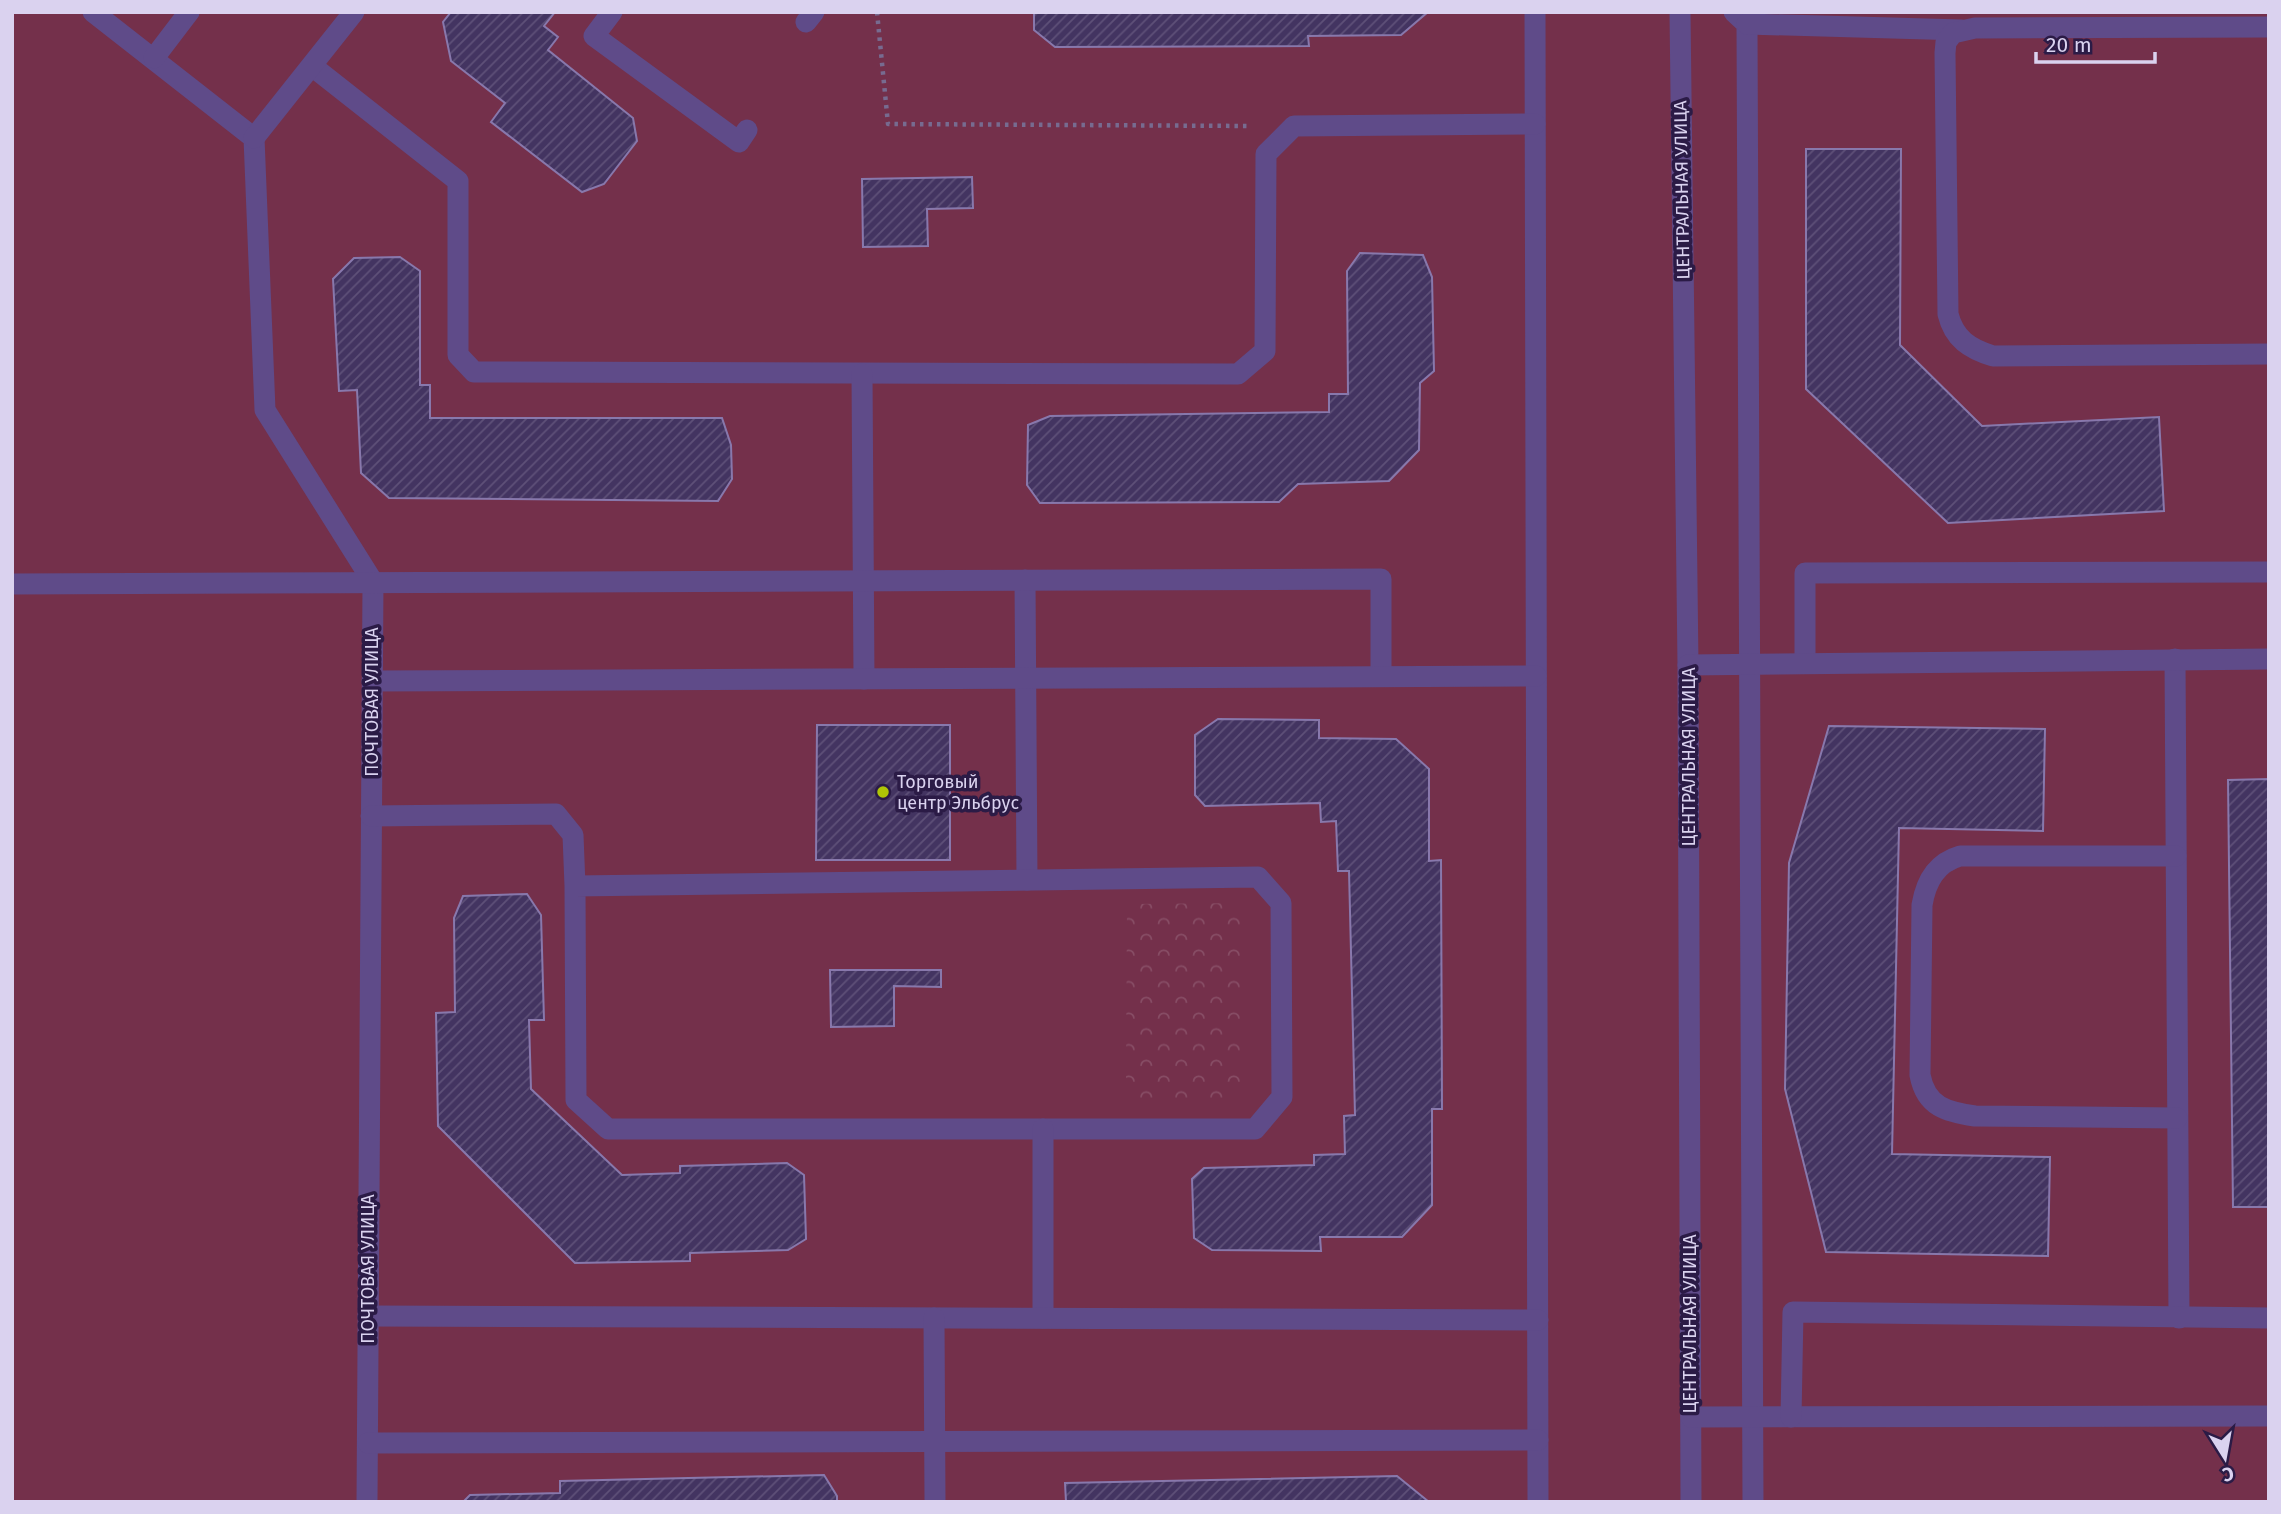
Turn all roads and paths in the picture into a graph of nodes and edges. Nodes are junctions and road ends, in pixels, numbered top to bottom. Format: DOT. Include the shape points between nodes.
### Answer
graph roads {
  1 [pos="93,12"];
  2 [pos="189,12"];
  3 [pos="354,12"];
  4 [pos="612,12"];
  5 [pos="877,12"];
  6 [pos="1535,12"];
  7 [pos="1680,12"];
  8 [pos="1740,18"];
  9 [pos="2269,27"];
  10 [pos="1962,30"];
  11 [pos="154,58"];
  12 [pos="312,66"];
  13 [pos="1535,124"];
  14 [pos="1294,126"];
  15 [pos="747,130"];
  16 [pos="254,138"];
  17 [pos="2269,354"];
  18 [pos="862,374"];
  19 [pos="2269,572"];
  20 [pos="864,580"];
  21 [pos="1025,580"];
  22 [pos="373,582"];
  23 [pos="12,584"];
  24 [pos="2175,659"];
  25 [pos="2269,659"];
  26 [pos="1805,662"];
  27 [pos="1749,663"];
  28 [pos="1688,665"];
  29 [pos="1381,676"];
  30 [pos="1536,676"];
  31 [pos="1025,678"];
  32 [pos="864,679"];
  33 [pos="372,681"];
  34 [pos="371,816"];
  35 [pos="2176,856"];
  36 [pos="1027,880"];
  37 [pos="575,886"];
  38 [pos="2177,1118"];
  39 [pos="1043,1129"];
  40 [pos="368,1316"];
  41 [pos="934,1318"];
  42 [pos="1043,1318"];
  43 [pos="2179,1318"];
  44 [pos="2269,1318"];
  45 [pos="1538,1320"];
  46 [pos="2269,1416"];
  47 [pos="1690,1417"];
  48 [pos="1753,1417"];
  49 [pos="1791,1417"];
  50 [pos="934,1440"];
  51 [pos="1538,1440"];
  52 [pos="368,1443"];
  53 [pos="367,1502"];
  54 [pos="935,1502"];
  55 [pos="1538,1502"];
  56 [pos="1690,1502"];
  57 [pos="1753,1502"];
  1 -- 11 [label="street"];
  2 -- 11 [label="street"];
  3 -- 12 [label="street"];
  4 -- 15 [label="street" via="594,36 739,142"];
  5 -- 14 [label="path" via="888,124"];
  6 -- 13 [label="street"];
  7 -- 28 [label="street, ЦЕНТРАЛЬНАЯ УЛИЦА"];
  8 -- 10 [label="street"];
  8 -- 27 [label="street"];
  9 -- 10 [label="street"];
  10 -- 17 [label="street" via="1949,36 1945,53 1948,314 1962,341 1993,356"];
  11 -- 16 [label="street"];
  12 -- 16 [label="street"];
  12 -- 18 [label="street" via="458,181 458,355 474,372"];
  13 -- 14 [label="street"];
  13 -- 30 [label="street"];
  14 -- 18 [label="street" via="1266,153 1265,351 1238,374"];
  16 -- 22 [label="street" via="265,410"];
  18 -- 20 [label="street"];
  19 -- 26 [label="street" via="1805,573"];
  20 -- 21 [label="street"];
  20 -- 22 [label="street"];
  20 -- 32 [label="street"];
  21 -- 29 [label="street" via="1381,579"];
  21 -- 31 [label="street"];
  22 -- 23 [label="street"];
  22 -- 33 [label="street, ПОЧТОВАЯ УЛИЦА"];
  24 -- 25 [label="street"];
  24 -- 26 [label="street"];
  24 -- 35 [label="street"];
  26 -- 27 [label="street"];
  27 -- 28 [label="street"];
  27 -- 48 [label="street"];
  28 -- 47 [label="street, ЦЕНТРАЛЬНАЯ УЛИЦА"];
  29 -- 30 [label="street"];
  29 -- 31 [label="street"];
  30 -- 45 [label="street"];
  31 -- 32 [label="street"];
  31 -- 36 [label="street"];
  32 -- 33 [label="street"];
  33 -- 34 [label="street, ПОЧТОВАЯ УЛИЦА"];
  34 -- 37 [label="street" via="556,814 573,835"];
  34 -- 40 [label="street, ПОЧТОВАЯ УЛИЦА"];
  35 -- 38 [label="street"];
  35 -- 38 [label="street" via="1960,856 1939,867 1928,880 1922,905 1920,1075 1929,1097 1959,1114"];
  36 -- 37 [label="street"];
  36 -- 39 [label="street" via="1258,877 1281,903 1282,1097 1255,1129"];
  37 -- 39 [label="street" via="576,1100 608,1129"];
  38 -- 43 [label="street"];
  39 -- 42 [label="street"];
  40 -- 41 [label="street"];
  40 -- 52 [label="street, ПОЧТОВАЯ УЛИЦА"];
  41 -- 42 [label="street"];
  41 -- 50 [label="street"];
  42 -- 45 [label="street"];
  43 -- 44 [label="street"];
  43 -- 49 [label="street" via="1793,1312"];
  45 -- 51 [label="street"];
  46 -- 49 [label="street"];
  47 -- 48 [label="street"];
  47 -- 56 [label="street, ЦЕНТРАЛЬНАЯ УЛИЦА"];
  48 -- 49 [label="street"];
  48 -- 57 [label="street"];
  50 -- 51 [label="street"];
  50 -- 52 [label="street"];
  50 -- 54 [label="street"];
  51 -- 55 [label="street"];
  52 -- 53 [label="street, ПОЧТОВАЯ УЛИЦА"];
}
